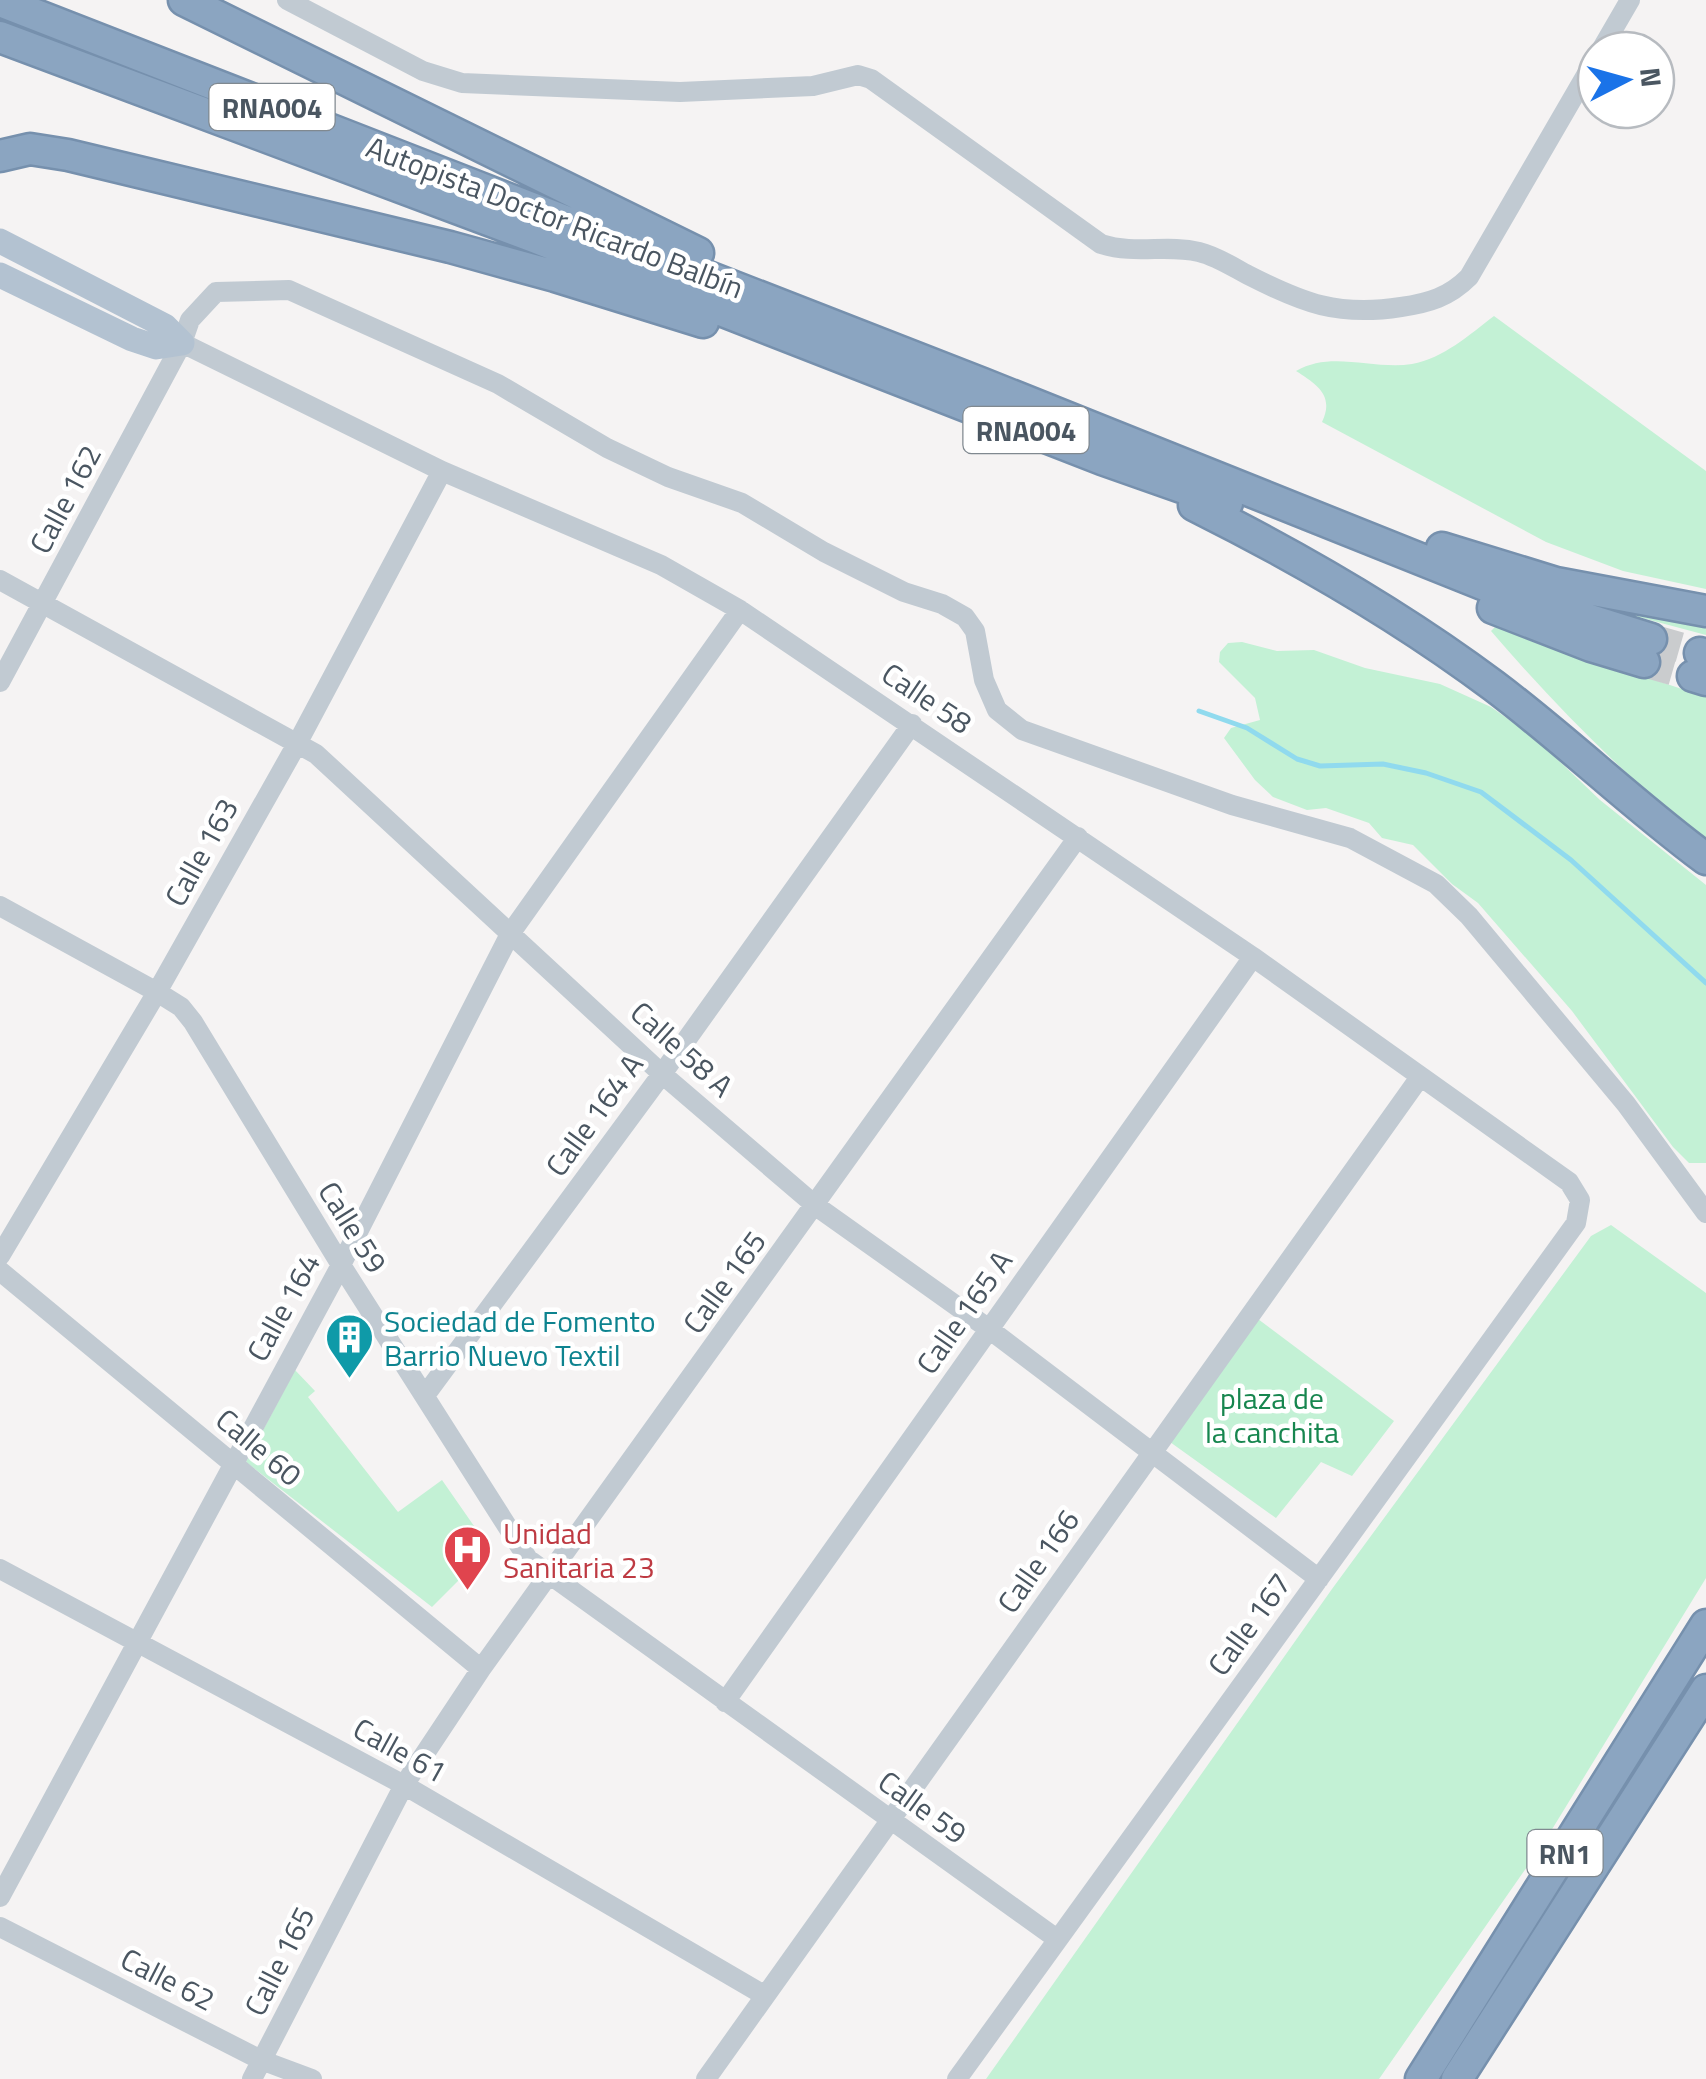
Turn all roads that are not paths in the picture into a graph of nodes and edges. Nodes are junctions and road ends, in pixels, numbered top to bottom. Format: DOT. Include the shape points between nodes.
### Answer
graph roads {
  1 [pos="184,0"];
  2 [pos="286,0"];
  3 [pos="1630,0"];
  4 [pos="0,1"];
  5 [pos="1612,30"];
  6 [pos="0,37"];
  7 [pos="1576,92"];
  8 [pos="0,156"];
  9 [pos="0,241"];
  10 [pos="0,275"];
  11 [pos="182,344"];
  12 [pos="983,384"];
  13 [pos="948,400"];
  14 [pos="1106,447"];
  15 [pos="442,471"];
  16 [pos="0,580"];
  17 [pos="42,603"];
  18 [pos="740,610"];
  19 [pos="1706,610"];
  20 [pos="1648,650"];
  21 [pos="0,682"];
  22 [pos="912,724"];
  23 [pos="298,742"];
  24 [pos="1078,837"];
  25 [pos="1706,859"];
  26 [pos="0,906"];
  27 [pos="510,934"];
  28 [pos="1253,956"];
  29 [pos="157,992"];
  30 [pos="662,1074"];
  31 [pos="1420,1077"];
  32 [pos="1580,1200"];
  33 [pos="816,1206"];
  34 [pos="1706,1213"];
  35 [pos="0,1256"];
  36 [pos="341,1265"];
  37 [pos="0,1271"];
  38 [pos="989,1329"];
  39 [pos="426,1394"];
  40 [pos="1152,1452"];
  41 [pos="232,1463"];
  42 [pos="0,1570"];
  43 [pos="549,1576"];
  44 [pos="1319,1579"];
  45 [pos="1706,1601"];
  46 [pos="1706,1624"];
  47 [pos="139,1643"];
  48 [pos="482,1668"];
  49 [pos="1706,1690"];
  50 [pos="724,1702"];
  51 [pos="404,1786"];
  52 [pos="892,1822"];
  53 [pos="1567,1849"];
  54 [pos="1599,1856"];
  55 [pos="1542,1888"];
  56 [pos="0,1896"];
  57 [pos="0,1927"];
  58 [pos="1057,1939"];
  59 [pos="764,1995"];
  60 [pos="256,2070"];
  61 [pos="312,2079"];
  62 [pos="706,2079"];
  63 [pos="956,2079"];
  64 [pos="1406,2079"];
  65 [pos="1420,2079"];
  66 [pos="1456,2079"];
  67 [pos="1470,2079"];
  1 -- 12 [label="highway" via="658,234"];
  2 -- 7 [label="street" via="423,71 462,83 680,92 813,86 858,75 1101,244 1200,252 1316,306 1348,312 1430,302 1469,277"];
  3 -- 5 [label="street"];
  4 -- 12 [label="highway, Autopista Doctor Ricardo Balbín / RNA004"];
  6 -- 13 [label="highway, Autopista Doctor Ricardo Balbín / RNA004"];
  8 -- 13 [label="highway" via="30,149 68,155 450,247"];
  9 -- 11 [label="main road" via="165,326"];
  10 -- 11 [label="main road" via="132,339"];
  11 -- 15 [label="street, Calle 58"];
  11 -- 17 [label="street, Calle 162"];
  11 -- 34 [label="street, Calle 162" via="190,320 216,292 290,290 498,384 607,448 742,503 824,552 965,617 997,710 1022,730 1384,854 1436,884 1469,916 1626,1104"];
  12 -- 14 [label="highway, Autopista Doctor Ricardo Balbín / RNA004"];
  13 -- 14 [label="highway, Autopista Doctor Ricardo Balbín / RNA004"];
  14 -- 19 [label="highway" via="1556,584"];
  14 -- 20 [label="highway" via="1591,646"];
  14 -- 25 [label="highway" via="1392,614 1542,724"];
  15 -- 18 [label="street, Calle 58" via="660,565"];
  15 -- 23 [label="street, Calle 163"];
  16 -- 17 [label="street, Calle 58 A"];
  17 -- 21 [label="street, Calle 162"];
  17 -- 23 [label="street, Calle 58 A"];
  18 -- 22 [label="street, Calle 58"];
  18 -- 27 [label="street, Calle 164"];
  22 -- 24 [label="street, Calle 58"];
  22 -- 30 [label="street, Calle 164 A"];
  23 -- 27 [label="street, Calle 58 A"];
  23 -- 29 [label="street, Calle 163"];
  24 -- 28 [label="street, Calle 58"];
  24 -- 33 [label="street, Calle 165"];
  26 -- 29 [label="street, Calle 59"];
  27 -- 30 [label="street, Calle 58 A"];
  27 -- 36 [label="street, Calle 164"];
  28 -- 31 [label="street, Calle 58"];
  28 -- 38 [label="street, Calle 165 A"];
  29 -- 35 [label="street, Calle 163"];
  29 -- 36 [label="street, Calle 59" via="193,1022"];
  30 -- 33 [label="street, Calle 58 A"];
  30 -- 39 [label="street, Calle 164 A"];
  31 -- 32 [label="street, Calle 58" via="1569,1182"];
  31 -- 40 [label="street, Calle 166"];
  32 -- 44 [label="street, Calle 167" via="1576,1223"];
  33 -- 38 [label="street, Calle 58 A"];
  33 -- 43 [label="street, Calle 165"];
  36 -- 39 [label="street, Calle 59"];
  36 -- 41 [label="street, Calle 164"];
  37 -- 41 [label="street, Calle 60"];
  38 -- 40 [label="street, Calle 58 A"];
  38 -- 50 [label="street, Calle 165 A"];
  39 -- 43 [label="street, Calle 59" via="519,1548"];
  40 -- 44 [label="street, Calle 58 A"];
  40 -- 52 [label="street, Calle 166"];
  41 -- 47 [label="street, Calle 164"];
  41 -- 48 [label="street, Calle 60"];
  42 -- 47 [label="street, Calle 61"];
  43 -- 48 [label="street, Calle 165"];
  43 -- 50 [label="street, Calle 59"];
  44 -- 58 [label="street, Calle 167"];
  45 -- 53 [label="highway"];
  46 -- 53 [label="highway, RN1"];
  47 -- 51 [label="street, Calle 61"];
  47 -- 56 [label="street, Calle 164"];
  48 -- 51 [label="street, Calle 165"];
  49 -- 54 [label="highway, RN1"];
  50 -- 52 [label="street, Calle 59"];
  51 -- 59 [label="street, Calle 61"];
  51 -- 60 [label="street, Calle 165"];
  52 -- 58 [label="street, Calle 59"];
  52 -- 59 [label="street, Calle 166"];
  53 -- 55 [label="highway, RN1"];
  54 -- 66 [label="highway, RN1"];
  54 -- 67 [label="highway"];
  55 -- 64 [label="highway"];
  55 -- 65 [label="highway, RN1"];
  57 -- 60 [label="street, Calle 62"];
  58 -- 63 [label="street, Calle 167"];
  59 -- 62 [label="street, Calle 166"];
  60 -- 61 [label="street, Calle 62"];
}
